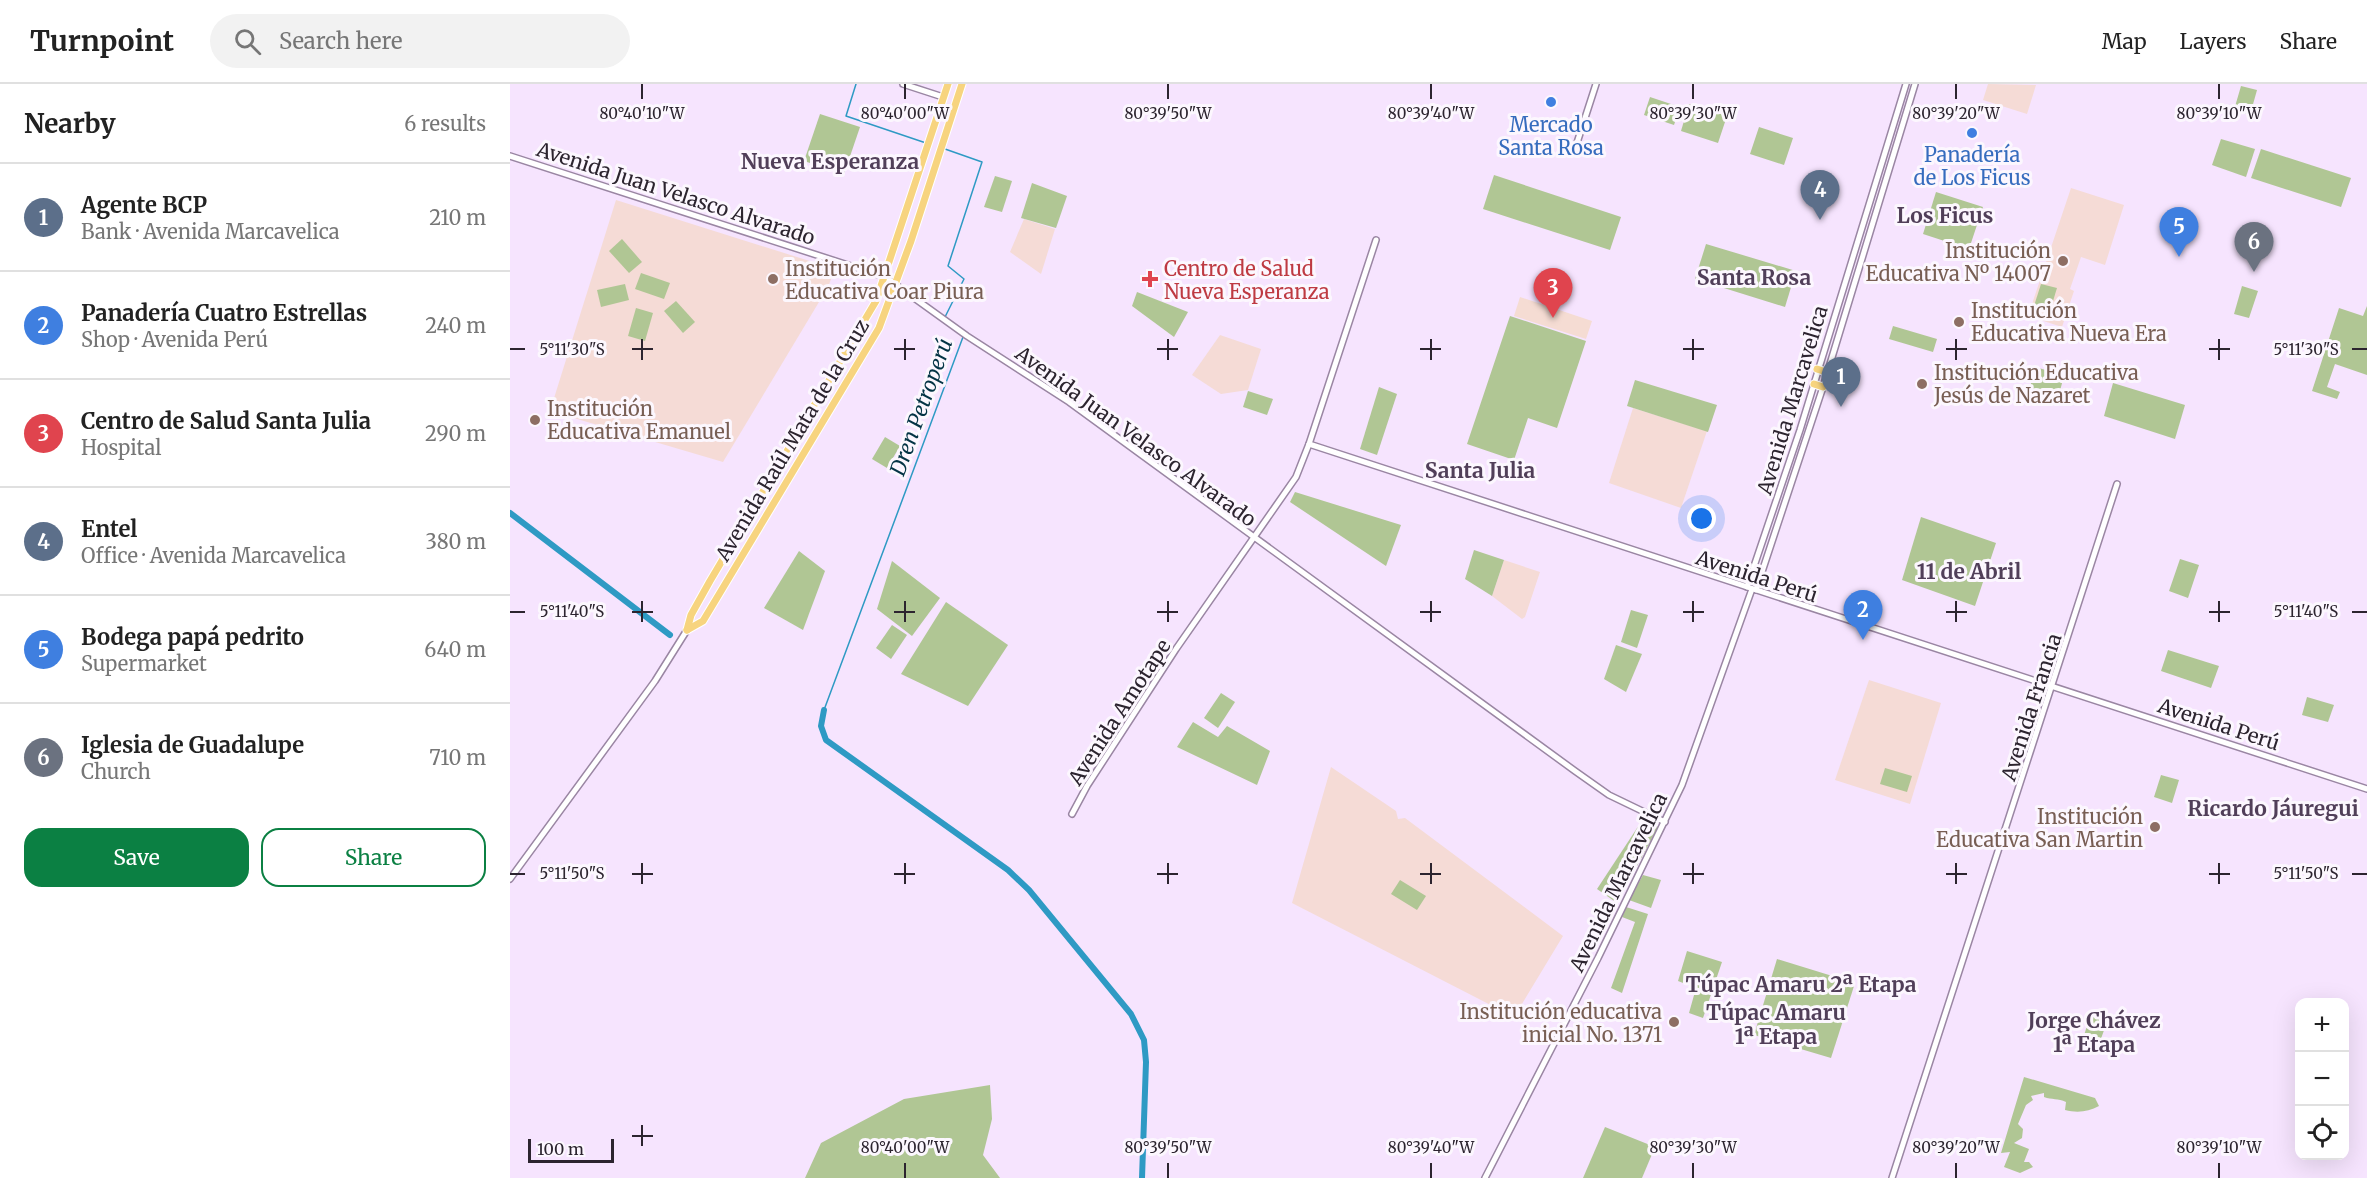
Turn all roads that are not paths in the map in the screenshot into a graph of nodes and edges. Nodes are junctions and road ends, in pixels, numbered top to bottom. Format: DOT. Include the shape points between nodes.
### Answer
graph roads {
  1 [pos="903,84"];
  2 [pos="949,84"];
  3 [pos="1596,84"];
  4 [pos="1906,84"];
  5 [pos="1915,84"];
  6 [pos="961,86"];
  7 [pos="943,97"];
  8 [pos="956,102"];
  9 [pos="1574,152"];
  10 [pos="510,156"];
  11 [pos="1376,240"];
  12 [pos="885,277"];
  13 [pos="895,285"];
  14 [pos="1817,369"];
  15 [pos="1826,372"];
  16 [pos="1814,384"];
  17 [pos="1822,387"];
  18 [pos="1309,444"];
  19 [pos="2117,484"];
  20 [pos="1253,538"];
  21 [pos="1752,589"];
  22 [pos="687,630"];
  23 [pos="2053,686"];
  24 [pos="2367,789"];
  25 [pos="1072,814"];
  26 [pos="1665,822"];
  27 [pos="510,879"];
  28 [pos="1485,1178"];
  29 [pos="1892,1178"];
  1 -- 7 [label="street"];
  2 -- 6 [label="main road"];
  2 -- 7 [label="main road, Avenida Raúl Mata de la Cruz"];
  3 -- 9 [label="street"];
  4 -- 14 [label="street, Avenida Marcavelica"];
  5 -- 15 [label="street, Avenida Marcavelica"];
  6 -- 8 [label="main road, Avenida Raúl Mata de la Cruz"];
  7 -- 8 [label="main road"];
  7 -- 12 [label="main road, Avenida Raúl Mata de la Cruz"];
  8 -- 13 [label="main road, Avenida Raúl Mata de la Cruz"];
  10 -- 12 [label="street, Avenida Juan Velasco Alvarado"];
  11 -- 18 [label="street, Avenida Amotape"];
  12 -- 13 [label="street, Avenida Juan Velasco Alvarado"];
  12 -- 22 [label="main road, Avenida Raúl Mata de la Cruz" via="868,319 710,581"];
  13 -- 20 [label="street, Avenida Juan Velasco Alvarado" via="1070,402"];
  13 -- 22 [label="main road, Avenida Raúl Mata de la Cruz" via="879,328 703,621"];
  14 -- 15 [label="main road"];
  14 -- 16 [label="street, Avenida Marcavelica"];
  15 -- 17 [label="street, Avenida Marcavelica"];
  16 -- 17 [label="main road"];
  16 -- 21 [label="street, Avenida Marcavelica"];
  17 -- 21 [label="street, Avenida Marcavelica"];
  18 -- 20 [label="street, Avenida Amotape" via="1296,477"];
  18 -- 21 [label="street, Avenida Perú"];
  19 -- 23 [label="street, Avenida Francia"];
  20 -- 25 [label="street, Avenida Amotape" via="1176,649"];
  20 -- 26 [label="street, Avenida Juan Velasco Alvarado" via="1601,789"];
  21 -- 23 [label="street, Avenida Perú"];
  21 -- 26 [label="street, Avenida Marcavelica"];
  22 -- 27 [label="street, Avenida Raúl Mata de la Cruz" via="650,688"];
  23 -- 24 [label="street, Avenida Perú"];
  23 -- 29 [label="street, Avenida Francia"];
  26 -- 28 [label="street, Avenida Marcavelica"];
}
